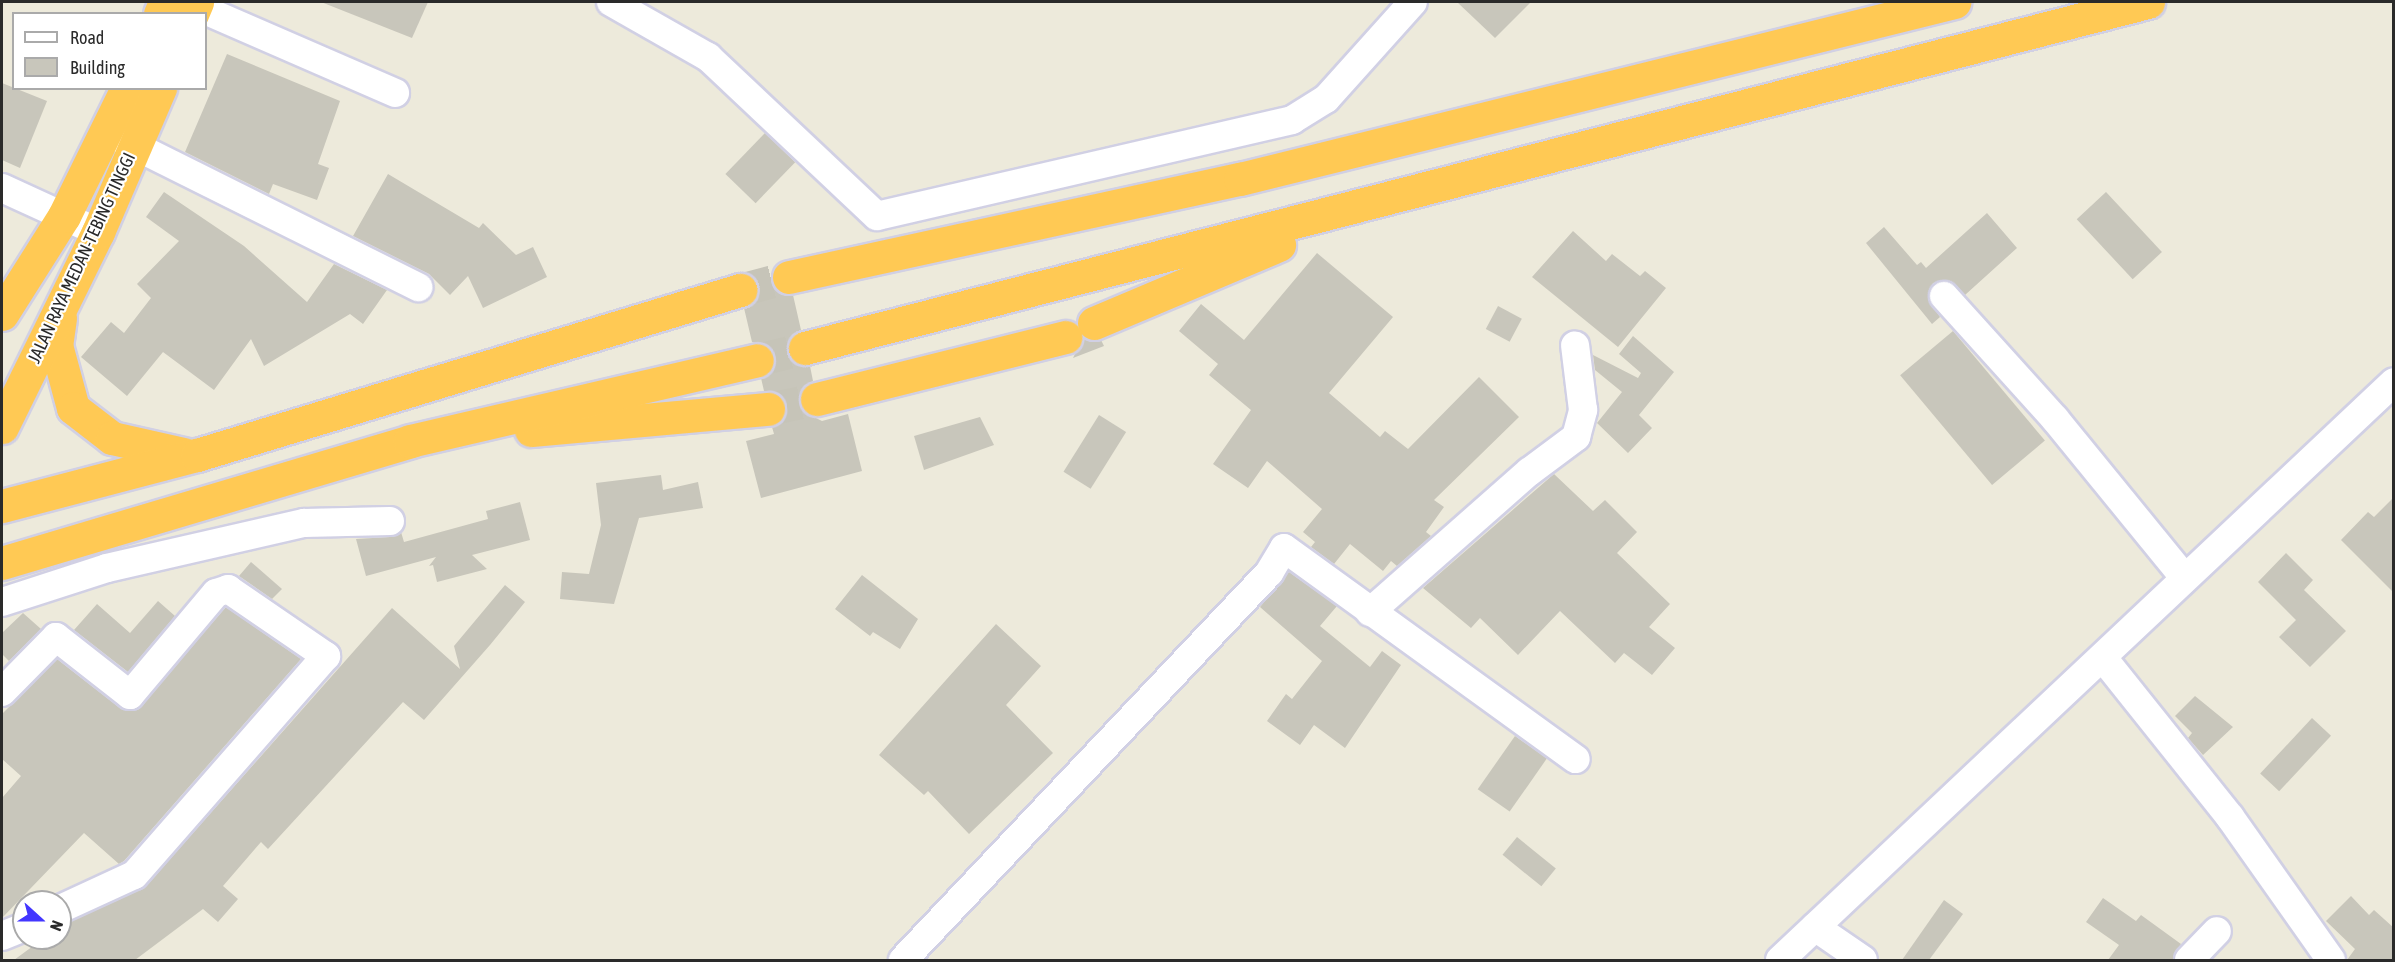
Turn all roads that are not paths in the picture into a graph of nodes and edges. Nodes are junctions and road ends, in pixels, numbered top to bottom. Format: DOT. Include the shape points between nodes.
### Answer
graph roads {
  1 [pos="611,2"];
  2 [pos="1413,2"];
  3 [pos="1954,2"];
  4 [pos="2148,2"];
  5 [pos="187,5"];
  6 [pos="166,12"];
  7 [pos="204,12"];
  8 [pos="207,13"];
  9 [pos="127,90"];
  10 [pos="159,90"];
  11 [pos="395,93"];
  12 [pos="122,139"];
  13 [pos="2,188"];
  14 [pos="1393,195"];
  15 [pos="64,216"];
  16 [pos="98,232"];
  17 [pos="789,277"];
  18 [pos="418,287"];
  19 [pos="740,290"];
  20 [pos="1944,296"];
  21 [pos="62,304"];
  22 [pos="2,314"];
  23 [pos="1094,323"];
  24 [pos="1065,337"];
  25 [pos="1575,345"];
  26 [pos="806,348"];
  27 [pos="757,360"];
  28 [pos="2394,382"];
  29 [pos="817,399"];
  30 [pos="768,409"];
  31 [pos="2,427"];
  32 [pos="410,441"];
  33 [pos="197,455"];
  34 [pos="2,506"];
  35 [pos="390,521"];
  36 [pos="2,563"];
  37 [pos="2184,577"];
  38 [pos="2,602"];
  39 [pos="1370,612"];
  40 [pos="2103,658"];
  41 [pos="2,692"];
  42 [pos="1576,759"];
  43 [pos="72,903"];
  44 [pos="1815,927"];
  45 [pos="2217,931"];
  46 [pos="903,960"];
  47 [pos="1780,960"];
  48 [pos="1863,960"];
  49 [pos="2188,960"];
  50 [pos="2331,960"];
  1 -- 2 [label="street" via="708,57 877,216 1292,120 1326,99"];
  3 -- 17 [label="highway" via="1228,181"];
  4 -- 14 [label="highway"];
  5 -- 6 [label="highway"];
  5 -- 7 [label="street"];
  8 -- 11 [label="street"];
  9 -- 12 [label="highway, JALAN RAYA MEDAN-TEBING TINGGI"];
  10 -- 12 [label="highway, JALAN RAYA MEDAN-TEBING TINGGI"];
  12 -- 15 [label="highway, JALAN RAYA MEDAN-TEBING TINGGI"];
  12 -- 16 [label="highway, JALAN RAYA MEDAN-TEBING TINGGI"];
  12 -- 18 [label="street"];
  13 -- 15 [label="street"];
  14 -- 23 [label="highway"];
  14 -- 26 [label="highway"];
  15 -- 16 [label="street"];
  15 -- 22 [label="highway, JALAN RAYA MEDAN-TEBING TINGGI"];
  16 -- 21 [label="highway, JALAN RAYA MEDAN-TEBING TINGGI"];
  19 -- 33 [label="highway"];
  20 -- 37 [label="street" via="2055,419"];
  21 -- 31 [label="highway, JALAN RAYA MEDAN-TEBING TINGGI"];
  21 -- 33 [label="highway" via="56,345 72,408 112,438"];
  24 -- 29 [label="highway"];
  25 -- 39 [label="street" via="1583,399 1576,437 1529,472"];
  27 -- 32 [label="highway"];
  28 -- 37 [label="street"];
  30 -- 32 [label="highway"];
  32 -- 36 [label="highway"];
  33 -- 34 [label="highway"];
  35 -- 38 [label="street" via="304,523 107,568"];
  37 -- 40 [label="street"];
  39 -- 42 [label="street"];
  39 -- 46 [label="street" via="1284,548 1269,573"];
  40 -- 44 [label="street"];
  40 -- 50 [label="street" via="2230,817"];
  41 -- 43 [label="street" via="56,636 130,695 216,593 228,589 326,656 134,875"];
  44 -- 47 [label="street"];
  44 -- 48 [label="street"];
  45 -- 49 [label="street"];
}
